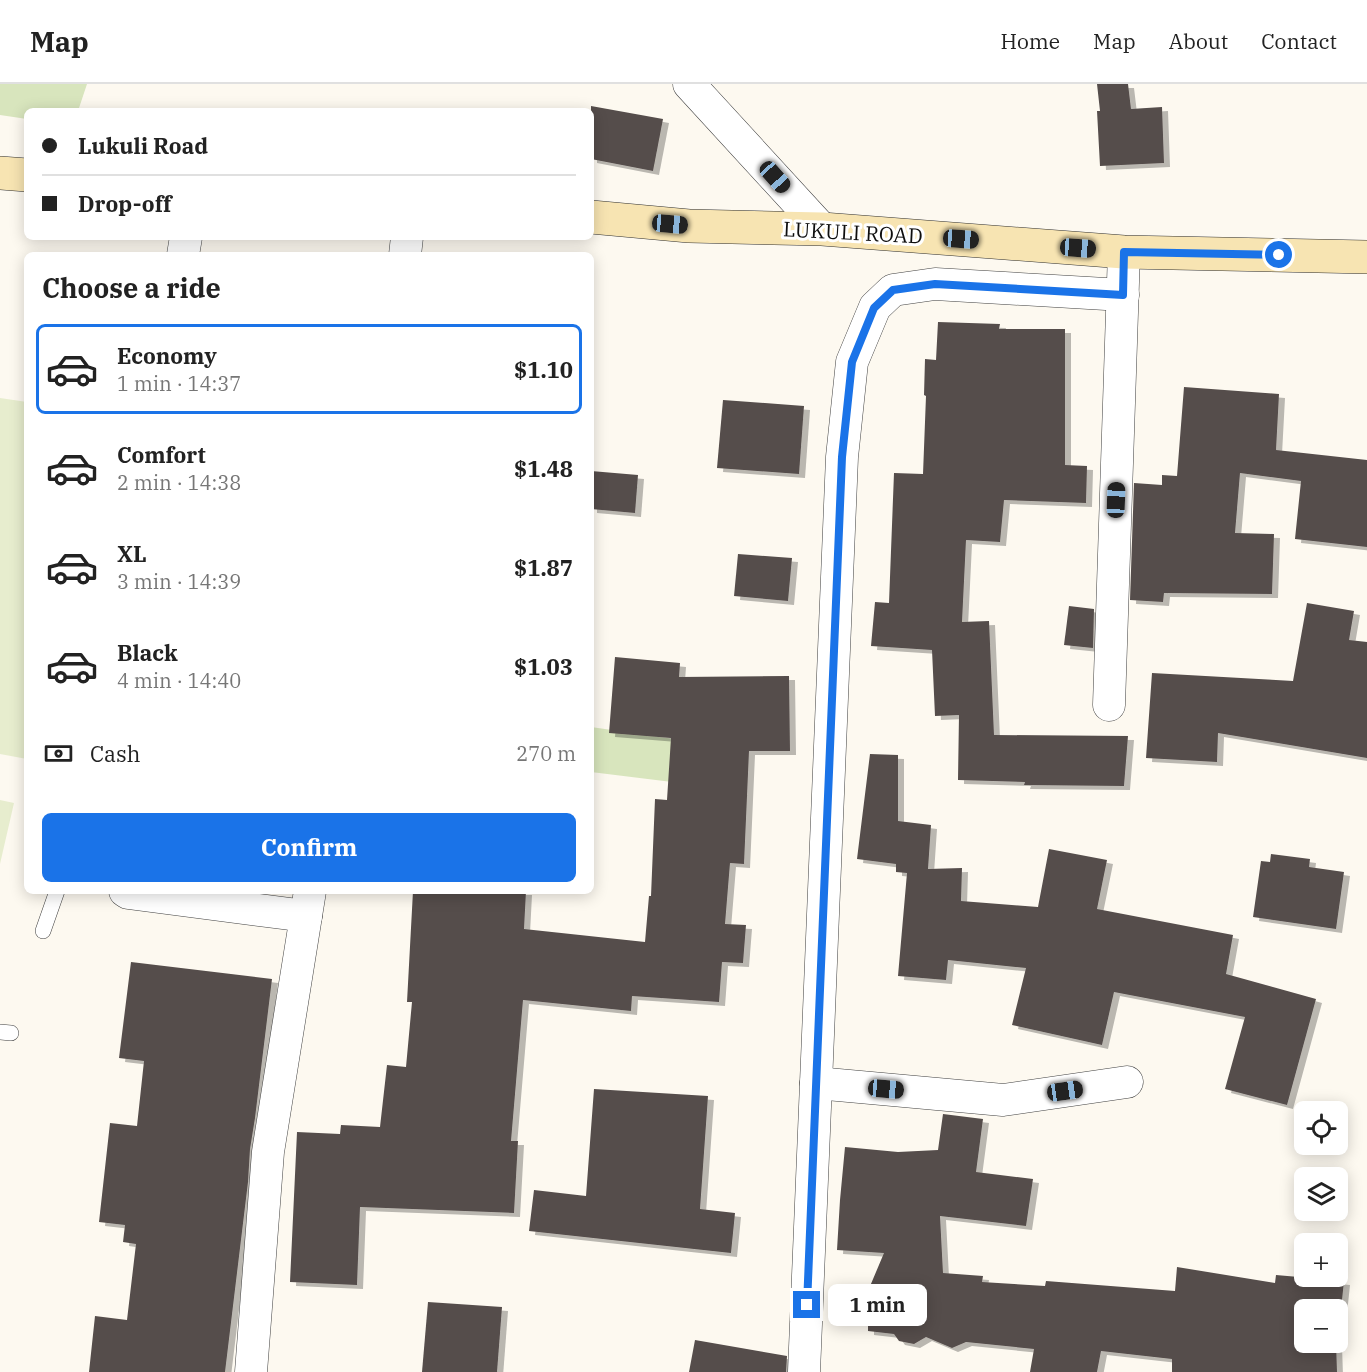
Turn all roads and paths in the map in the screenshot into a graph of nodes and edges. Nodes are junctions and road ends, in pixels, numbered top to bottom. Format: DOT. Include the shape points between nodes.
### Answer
graph roads {
  1 [pos="689,84"];
  2 [pos="0,173"];
  3 [pos="24,175"];
  4 [pos="594,217"];
  5 [pos="822,229"];
  6 [pos="1124,252"];
  7 [pos="1367,257"];
  8 [pos="1123,295"];
  9 [pos="1109,705"];
  10 [pos="56,894"];
  11 [pos="144,894"];
  12 [pos="308,904"];
  13 [pos="43,931"];
  14 [pos="1127,1082"];
  15 [pos="816,1083"];
  16 [pos="251,1372"];
  17 [pos="804,1372"];
  1 -- 5 [label="street"];
  2 -- 3 [label="street"];
  4 -- 5 [label="street, LUKULI ROAD" via="689,226"];
  5 -- 6 [label="street, LUKULI ROAD"];
  6 -- 7 [label="street, LUKULI ROAD"];
  6 -- 8 [label="street"];
  8 -- 9 [label="street"];
  8 -- 15 [label="street" via="935,284 893,290 874,308 852,362 842,457"];
  10 -- 13 [label="lane"];
  11 -- 12 [label="street"];
  12 -- 16 [label="street" via="268,1152"];
  14 -- 15 [label="street" via="1003,1100"];
  15 -- 17 [label="street"];
}
